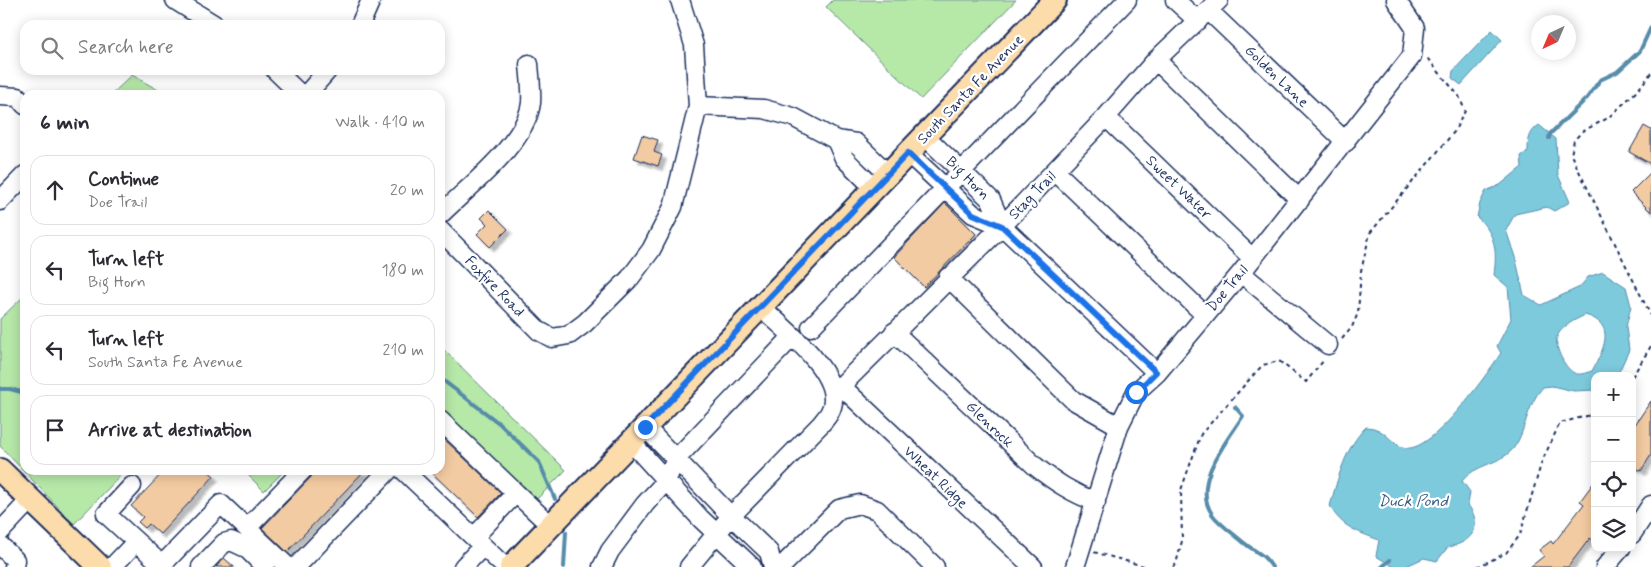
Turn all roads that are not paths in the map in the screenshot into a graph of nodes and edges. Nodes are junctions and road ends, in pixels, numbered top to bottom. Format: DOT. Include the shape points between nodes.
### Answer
graph roads {
  1 [pos="371,0"];
  2 [pos="680,0"];
  3 [pos="1055,0"];
  4 [pos="1127,0"];
  5 [pos="1175,0"];
  6 [pos="1396,0"];
  7 [pos="182,2"];
  8 [pos="1212,7"];
  9 [pos="209,20"];
  10 [pos="362,20"];
  11 [pos="1156,60"];
  12 [pos="529,64"];
  13 [pos="280,75"];
  14 [pos="324,75"];
  15 [pos="296,90"];
  16 [pos="310,90"];
  17 [pos="0,96"];
  18 [pos="20,99"];
  19 [pos="698,106"];
  20 [pos="1106,117"];
  21 [pos="925,136"];
  22 [pos="1346,142"];
  23 [pos="908,153"];
  24 [pos="961,170"];
  25 [pos="1054,171"];
  26 [pos="20,180"];
  27 [pos="881,181"];
  28 [pos="944,187"];
  29 [pos="1300,200"];
  30 [pos="0,201"];
  31 [pos="445,210"];
  32 [pos="1002,226"];
  33 [pos="445,235"];
  34 [pos="1252,258"];
  35 [pos="1241,273"];
  36 [pos="948,277"];
  37 [pos="761,306"];
  38 [pos="1205,315"];
  39 [pos="811,327"];
  40 [pos="894,332"];
  41 [pos="792,336"];
  42 [pos="1332,348"];
  43 [pos="1156,372"];
  44 [pos="841,386"];
  45 [pos="445,425"];
  46 [pos="1119,426"];
  47 [pos="638,435"];
  48 [pos="676,459"];
  49 [pos="0,470"];
  50 [pos="298,475"];
  51 [pos="384,475"];
  52 [pos="408,475"];
  53 [pos="666,481"];
  54 [pos="132,486"];
  55 [pos="516,493"];
  56 [pos="30,500"];
  57 [pos="1096,502"];
  58 [pos="1651,505"];
  59 [pos="731,516"];
  60 [pos="551,526"];
  61 [pos="247,528"];
  62 [pos="1636,528"];
  63 [pos="0,532"];
  64 [pos="718,534"];
  65 [pos="136,542"];
  66 [pos="478,542"];
  67 [pos="0,545"];
  68 [pos="1618,552"];
  69 [pos="17,565"];
  70 [pos="298,566"];
  71 [pos="100,567"];
  72 [pos="112,567"];
  73 [pos="201,567"];
  74 [pos="265,567"];
  75 [pos="463,567"];
  76 [pos="505,567"];
  77 [pos="511,567"];
  78 [pos="602,567"];
  79 [pos="689,567"];
  80 [pos="752,567"];
  81 [pos="773,567"];
  82 [pos="781,567"];
  83 [pos="935,567"];
  84 [pos="1033,567"];
  85 [pos="1075,567"];
  86 [pos="1605,567"];
  1 -- 10 [label="street"];
  2 -- 19 [label="street" via="694,45"];
  3 -- 21 [label="main road, South Santa Fe Avenue"];
  4 -- 24 [label="street"];
  5 -- 8 [label="street, Golden Lane"];
  6 -- 22 [label="street, Doe Trail" via="1415,28 1412,56"];
  7 -- 9 [label="street"];
  8 -- 11 [label="street, Stag Trail"];
  8 -- 22 [label="street, Golden Lane"];
  11 -- 20 [label="street, Stag Trail"];
  11 -- 29 [label="street"];
  12 -- 31 [label="street" via="531,102 525,124 511,146"];
  13 -- 15 [label="street"];
  14 -- 16 [label="street"];
  17 -- 18 [label="street"];
  19 -- 27 [label="street" via="764,109 793,117 836,140 856,144"];
  19 -- 33 [label="street, Foxfire Road" via="673,207 651,250 630,278 569,335 552,338 539,331"];
  20 -- 25 [label="street, Stag Trail"];
  20 -- 34 [label="street, Sweet Water"];
  21 -- 23 [label="main road, South Santa Fe Avenue"];
  21 -- 24 [label="street, Big Horn"];
  22 -- 29 [label="street, Doe Trail"];
  23 -- 27 [label="main road, South Santa Fe Avenue"];
  23 -- 28 [label="street, Big Horn"];
  24 -- 28 [label="street"];
  24 -- 32 [label="street, Big Horn" via="991,200"];
  25 -- 32 [label="street, Stag Trail"];
  25 -- 38 [label="street"];
  26 -- 30 [label="street"];
  27 -- 37 [label="main road, South Santa Fe Avenue"];
  28 -- 32 [label="street, Big Horn" via="973,214"];
  28 -- 39 [label="street"];
  29 -- 34 [label="street, Doe Trail"];
  32 -- 36 [label="street, Stag Trail"];
  32 -- 43 [label="street, Big Horn"];
  34 -- 35 [label="street, Doe Trail"];
  35 -- 38 [label="street, Doe Trail"];
  35 -- 42 [label="street"];
  36 -- 40 [label="street, Stag Trail"];
  36 -- 46 [label="street" via="1073,400"];
  37 -- 41 [label="street"];
  37 -- 47 [label="main road, South Santa Fe Avenue"];
  38 -- 43 [label="street, Doe Trail"];
  40 -- 44 [label="street, Stag Trail"];
  40 -- 57 [label="street, Glenrock" via="1035,466 1066,489"];
  41 -- 48 [label="street"];
  41 -- 59 [label="street" via="827,376 834,401 821,424"];
  43 -- 46 [label="street, Doe Trail" via="1136,392"];
  44 -- 84 [label="street, Wheat Ridge"];
  45 -- 55 [label="street"];
  46 -- 57 [label="street, Doe Trail"];
  47 -- 48 [label="street"];
  47 -- 53 [label="street"];
  47 -- 60 [label="main road, South Santa Fe Avenue"];
  48 -- 53 [label="street"];
  48 -- 59 [label="street"];
  49 -- 56 [label="main road"];
  50 -- 61 [label="street"];
  51 -- 70 [label="street"];
  52 -- 66 [label="street"];
  53 -- 64 [label="street"];
  53 -- 78 [label="street" via="610,550"];
  54 -- 65 [label="street" via="106,514"];
  55 -- 60 [label="street"];
  55 -- 66 [label="street"];
  56 -- 63 [label="street"];
  56 -- 71 [label="main road"];
  57 -- 85 [label="street, Doe Trail"];
  58 -- 62 [label="street"];
  59 -- 64 [label="street"];
  59 -- 81 [label="street" via="769,552"];
  60 -- 77 [label="main road, South Santa Fe Avenue"];
  61 -- 65 [label="street" via="221,504 162,566"];
  61 -- 70 [label="street"];
  64 -- 79 [label="street"];
  64 -- 80 [label="street"];
  65 -- 72 [label="street"];
  66 -- 75 [label="street"];
  66 -- 76 [label="street"];
  67 -- 69 [label="street"];
  68 -- 86 [label="street"];
  73 -- 74 [label="street" via="231,541 246,548"];
  82 -- 83 [label="street" via="832,514 845,506 860,504 877,510"];
}
